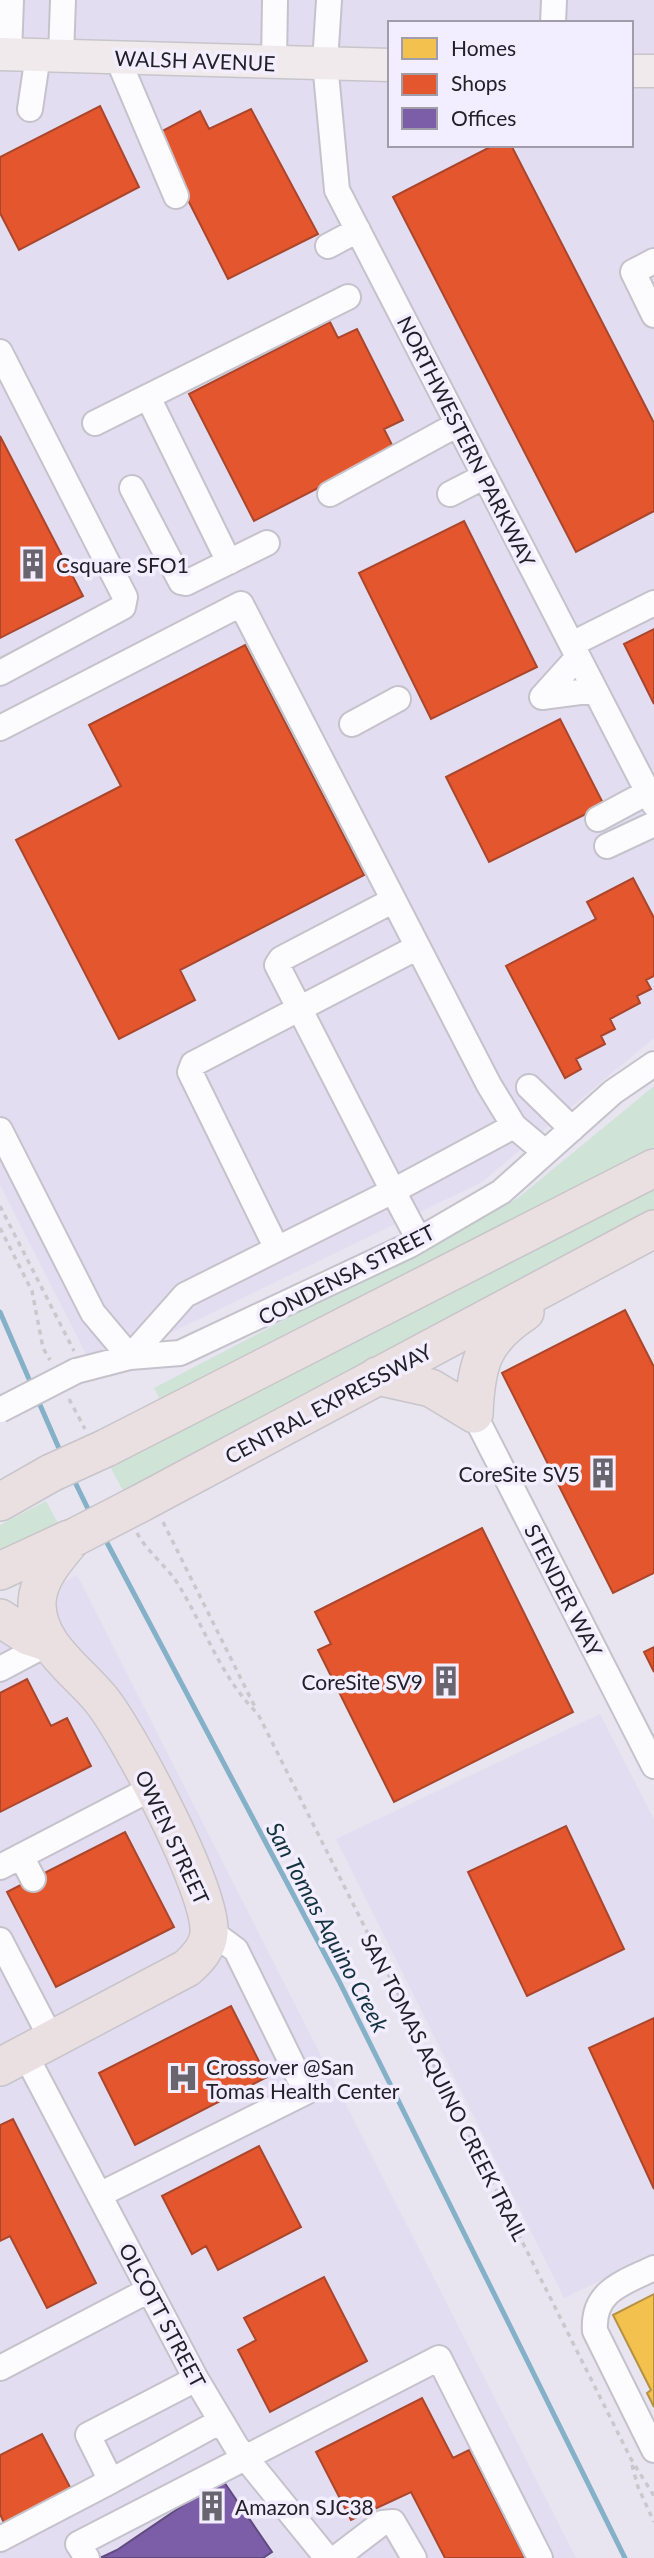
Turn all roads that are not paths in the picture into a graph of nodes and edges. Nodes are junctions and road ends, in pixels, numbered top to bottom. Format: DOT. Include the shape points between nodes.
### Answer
graph roads {
  1 [pos="11,0"];
  2 [pos="63,0"];
  3 [pos="275,0"];
  4 [pos="329,0"];
  5 [pos="554,0"];
  6 [pos="553,21"];
  7 [pos="27,55"];
  8 [pos="117,57"];
  9 [pos="274,62"];
  10 [pos="325,64"];
  11 [pos="388,65"];
  12 [pos="633,71"];
  13 [pos="654,71"];
  14 [pos="30,109"];
  15 [pos="176,196"];
  16 [pos="358,230"];
  17 [pos="328,246"];
  18 [pos="654,261"];
  19 [pos="348,297"];
  20 [pos="654,315"];
  21 [pos="0,352"];
  22 [pos="148,397"];
  23 [pos="95,423"];
  24 [pos="458,424"];
  25 [pos="485,476"];
  26 [pos="132,488"];
  27 [pos="330,494"];
  28 [pos="450,494"];
  29 [pos="267,543"];
  30 [pos="229,562"];
  31 [pos="654,603"];
  32 [pos="575,650"];
  33 [pos="0,673"];
  34 [pos="595,690"];
  35 [pos="398,699"];
  36 [pos="352,724"];
  37 [pos="0,728"];
  38 [pos="651,798"];
  39 [pos="598,820"];
  40 [pos="654,824"];
  41 [pos="607,846"];
  42 [pos="392,901"];
  43 [pos="416,948"];
  44 [pos="299,1009"];
  45 [pos="654,1064"];
  46 [pos="529,1087"];
  47 [pos="514,1126"];
  48 [pos="572,1129"];
  49 [pos="0,1130"];
  50 [pos="545,1152"];
  51 [pos="654,1168"];
  52 [pos="393,1191"];
  53 [pos="654,1230"];
  54 [pos="419,1240"];
  55 [pos="277,1249"];
  56 [pos="130,1357"];
  57 [pos="377,1376"];
  58 [pos="0,1410"];
  59 [pos="474,1414"];
  60 [pos="51,1473"];
  61 [pos="0,1484"];
  62 [pos="0,1502"];
  63 [pos="72,1538"];
  64 [pos="0,1571"];
  65 [pos="0,1618"];
  66 [pos="49,1643"];
  67 [pos="0,1669"];
  68 [pos="654,1766"];
  69 [pos="152,1788"];
  70 [pos="10,1861"];
  71 [pos="33,1879"];
  72 [pos="209,1930"];
  73 [pos="0,1940"];
  74 [pos="16,2057"];
  75 [pos="99,2195"];
  76 [pos="654,2268"];
  77 [pos="149,2290"];
  78 [pos="0,2368"];
  79 [pos="196,2379"];
  80 [pos="221,2421"];
  81 [pos="643,2455"];
  82 [pos="244,2456"];
  83 [pos="111,2481"];
  84 [pos="0,2539"];
  85 [pos="314,2553"];
  86 [pos="87,2558"];
  87 [pos="336,2558"];
  88 [pos="414,2558"];
  89 [pos="540,2558"];
  1 -- 7 [label="street"];
  2 -- 7 [label="street"];
  3 -- 9 [label="street"];
  4 -- 10 [label="street, NORTHWESTERN PARKWAY"];
  5 -- 6 [label="street"];
  7 -- 8 [label="main road, WALSH AVENUE"];
  7 -- 14 [label="street"];
  8 -- 9 [label="main road, WALSH AVENUE"];
  8 -- 15 [label="street"];
  9 -- 10 [label="main road, WALSH AVENUE"];
  10 -- 11 [label="main road, WALSH AVENUE"];
  10 -- 16 [label="street, NORTHWESTERN PARKWAY" via="337,190"];
  12 -- 13 [label="main road"];
  16 -- 17 [label="street"];
  16 -- 24 [label="street, NORTHWESTERN PARKWAY"];
  18 -- 20 [label="street" via="633,272"];
  19 -- 22 [label="street"];
  21 -- 33 [label="street" via="125,597 123,607"];
  22 -- 23 [label="street"];
  22 -- 30 [label="street"];
  24 -- 25 [label="street, NORTHWESTERN PARKWAY"];
  24 -- 27 [label="street"];
  25 -- 28 [label="street"];
  25 -- 32 [label="street, NORTHWESTERN PARKWAY"];
  26 -- 30 [label="street" via="181,582"];
  29 -- 30 [label="street"];
  31 -- 32 [label="street"];
  32 -- 34 [label="street, NORTHWESTERN PARKWAY"];
  32 -- 34 [label="street" via="542,697"];
  34 -- 38 [label="street, NORTHWESTERN PARKWAY"];
  35 -- 36 [label="street"];
  37 -- 42 [label="street" via="241,604"];
  38 -- 39 [label="street"];
  40 -- 41 [label="street"];
  42 -- 43 [label="street"];
  42 -- 44 [label="street" via="281,959 278,965"];
  43 -- 44 [label="street"];
  43 -- 47 [label="street"];
  44 -- 52 [label="street"];
  44 -- 55 [label="street" via="193,1064 190,1072"];
  45 -- 48 [label="street, CONDENSA STREET" via="612,1092"];
  46 -- 48 [label="street"];
  47 -- 50 [label="street"];
  47 -- 52 [label="street"];
  48 -- 50 [label="street, CONDENSA STREET"];
  49 -- 56 [label="street" via="93,1313"];
  50 -- 54 [label="street, CONDENSA STREET" via="501,1192"];
  51 -- 60 [label="highway, bridge" via="96,1441"];
  52 -- 54 [label="street"];
  52 -- 55 [label="street"];
  53 -- 57 [label="highway, CENTRAL EXPRESSWAY"];
  53 -- 59 [label="highway" via="506,1325 483,1353"];
  54 -- 56 [label="street, CONDENSA STREET" via="180,1353"];
  55 -- 56 [label="street" via="185,1295"];
  56 -- 58 [label="street, CONDENSA STREET, bridge" via="71,1371"];
  57 -- 59 [label="highway" via="431,1388"];
  57 -- 63 [label="highway, CENTRAL EXPRESSWAY, bridge" via="137,1517"];
  59 -- 68 [label="street, STENDER WAY"];
  60 -- 61 [label="highway"];
  60 -- 62 [label="highway"];
  63 -- 64 [label="highway, CENTRAL EXPRESSWAY"];
  63 -- 66 [label="highway" via="46,1574 37,1603"];
  65 -- 66 [label="highway"];
  66 -- 67 [label="street"];
  66 -- 69 [label="highway, OWEN STREET" via="103,1702"];
  69 -- 70 [label="street"];
  69 -- 72 [label="highway, OWEN STREET" via="198,1883 208,1909"];
  70 -- 71 [label="street"];
  72 -- 74 [label="highway, OWEN STREET" via="201,1956 187,1968"];
  72 -- 75 [label="street" via="236,1950 306,2092"];
  73 -- 74 [label="street, OLCOTT STREET"];
  74 -- 75 [label="street, OLCOTT STREET"];
  75 -- 77 [label="street, OLCOTT STREET"];
  76 -- 81 [label="street" via="613,2288 594,2314 596,2331"];
  77 -- 78 [label="street"];
  77 -- 79 [label="street, OLCOTT STREET"];
  79 -- 80 [label="street, OLCOTT STREET"];
  79 -- 83 [label="street" via="88,2435"];
  80 -- 82 [label="street, OLCOTT STREET"];
  80 -- 83 [label="street"];
  82 -- 85 [label="street, OLCOTT STREET"];
  82 -- 86 [label="street" via="78,2544"];
  82 -- 89 [label="street" via="439,2358"];
  83 -- 84 [label="street"];
  87 -- 88 [label="street" via="382,2523 393,2522"];
}
